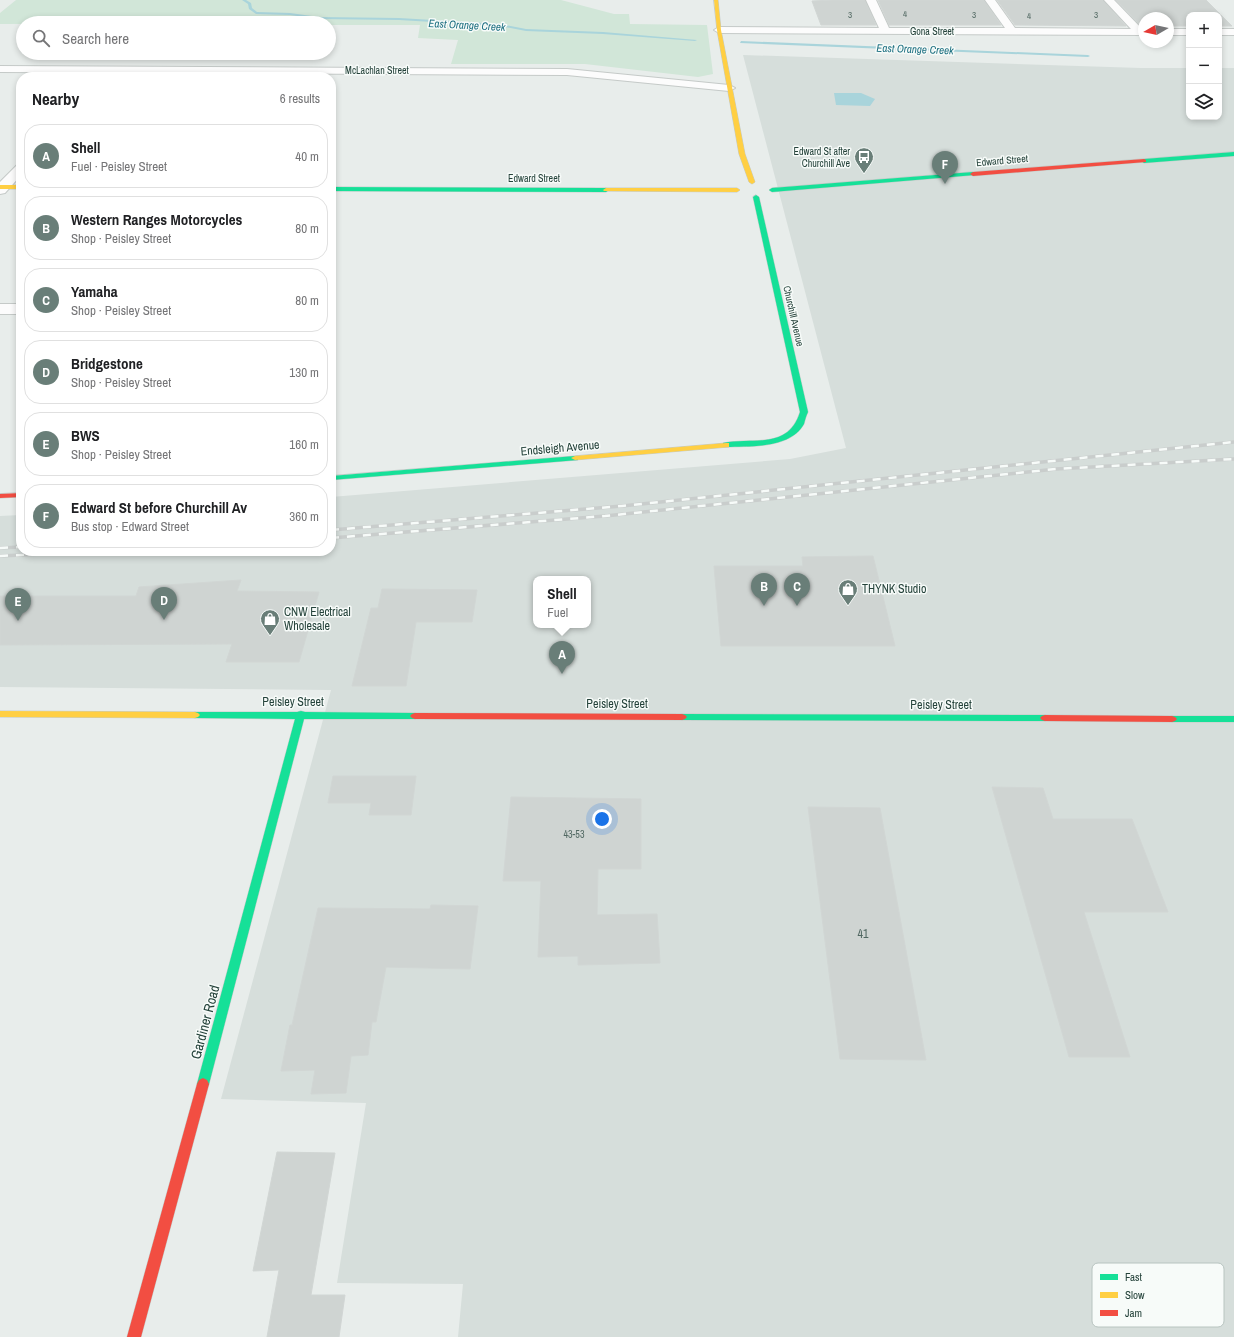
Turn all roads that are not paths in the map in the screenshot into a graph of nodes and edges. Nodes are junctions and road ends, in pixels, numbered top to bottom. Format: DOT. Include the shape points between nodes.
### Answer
graph roads {
  1 [pos="716,0"];
  2 [pos="871,0"];
  3 [pos="990,0"];
  4 [pos="1108,0"];
  5 [pos="1138,29"];
  6 [pos="719,30"];
  7 [pos="885,31"];
  8 [pos="1012,32"];
  9 [pos="1138,32"];
  10 [pos="1174,32"];
  11 [pos="1186,32"];
  12 [pos="1222,32"];
  13 [pos="1234,32"];
  14 [pos="0,69"];
  15 [pos="82,72"];
  16 [pos="332,72"];
  17 [pos="730,88"];
  18 [pos="1234,154"];
  19 [pos="16,173"];
  20 [pos="752,182"];
  21 [pos="16,187"];
  22 [pos="1,188"];
  23 [pos="336,188"];
  24 [pos="737,190"];
  25 [pos="772,190"];
  26 [pos="756,197"];
  27 [pos="0,309"];
  28 [pos="16,309"];
  29 [pos="791,435"];
  30 [pos="336,478"];
  31 [pos="16,495"];
  32 [pos="0,496"];
  33 [pos="0,714"];
  34 [pos="301,714"];
  35 [pos="1234,719"];
  36 [pos="134,1337"];
  1 -- 6 [label="street"];
  2 -- 7 [label="street"];
  3 -- 8 [label="street"];
  4 -- 5 [label="street"];
  6 -- 7 [label="street, Gona Street"];
  6 -- 17 [label="street"];
  7 -- 8 [label="street, Gona Street"];
  8 -- 9 [label="street, Gona Street"];
  10 -- 11 [label="street"];
  12 -- 13 [label="street"];
  14 -- 15 [label="street, McLachlan Street"];
  16 -- 17 [label="street, McLachlan Street" via="554,71"];
  17 -- 20 [label="street" via="742,154"];
  18 -- 25 [label="street, Edward Street"];
  19 -- 22 [label="street"];
  20 -- 24 [label="street" via="742,184"];
  20 -- 25 [label="street" via="767,185"];
  21 -- 22 [label="street"];
  23 -- 24 [label="street, Edward Street"];
  24 -- 26 [label="street" via="741,194"];
  25 -- 26 [label="street" via="770,194"];
  26 -- 29 [label="street, Churchill Avenue" via="804,412 804,421"];
  27 -- 28 [label="street"];
  29 -- 30 [label="street, Endsleigh Avenue" via="767,442"];
  31 -- 32 [label="street"];
  33 -- 34 [label="street, Peisley Street"];
  34 -- 35 [label="street, Peisley Street"];
  34 -- 36 [label="street, Gardiner Road"];
}
